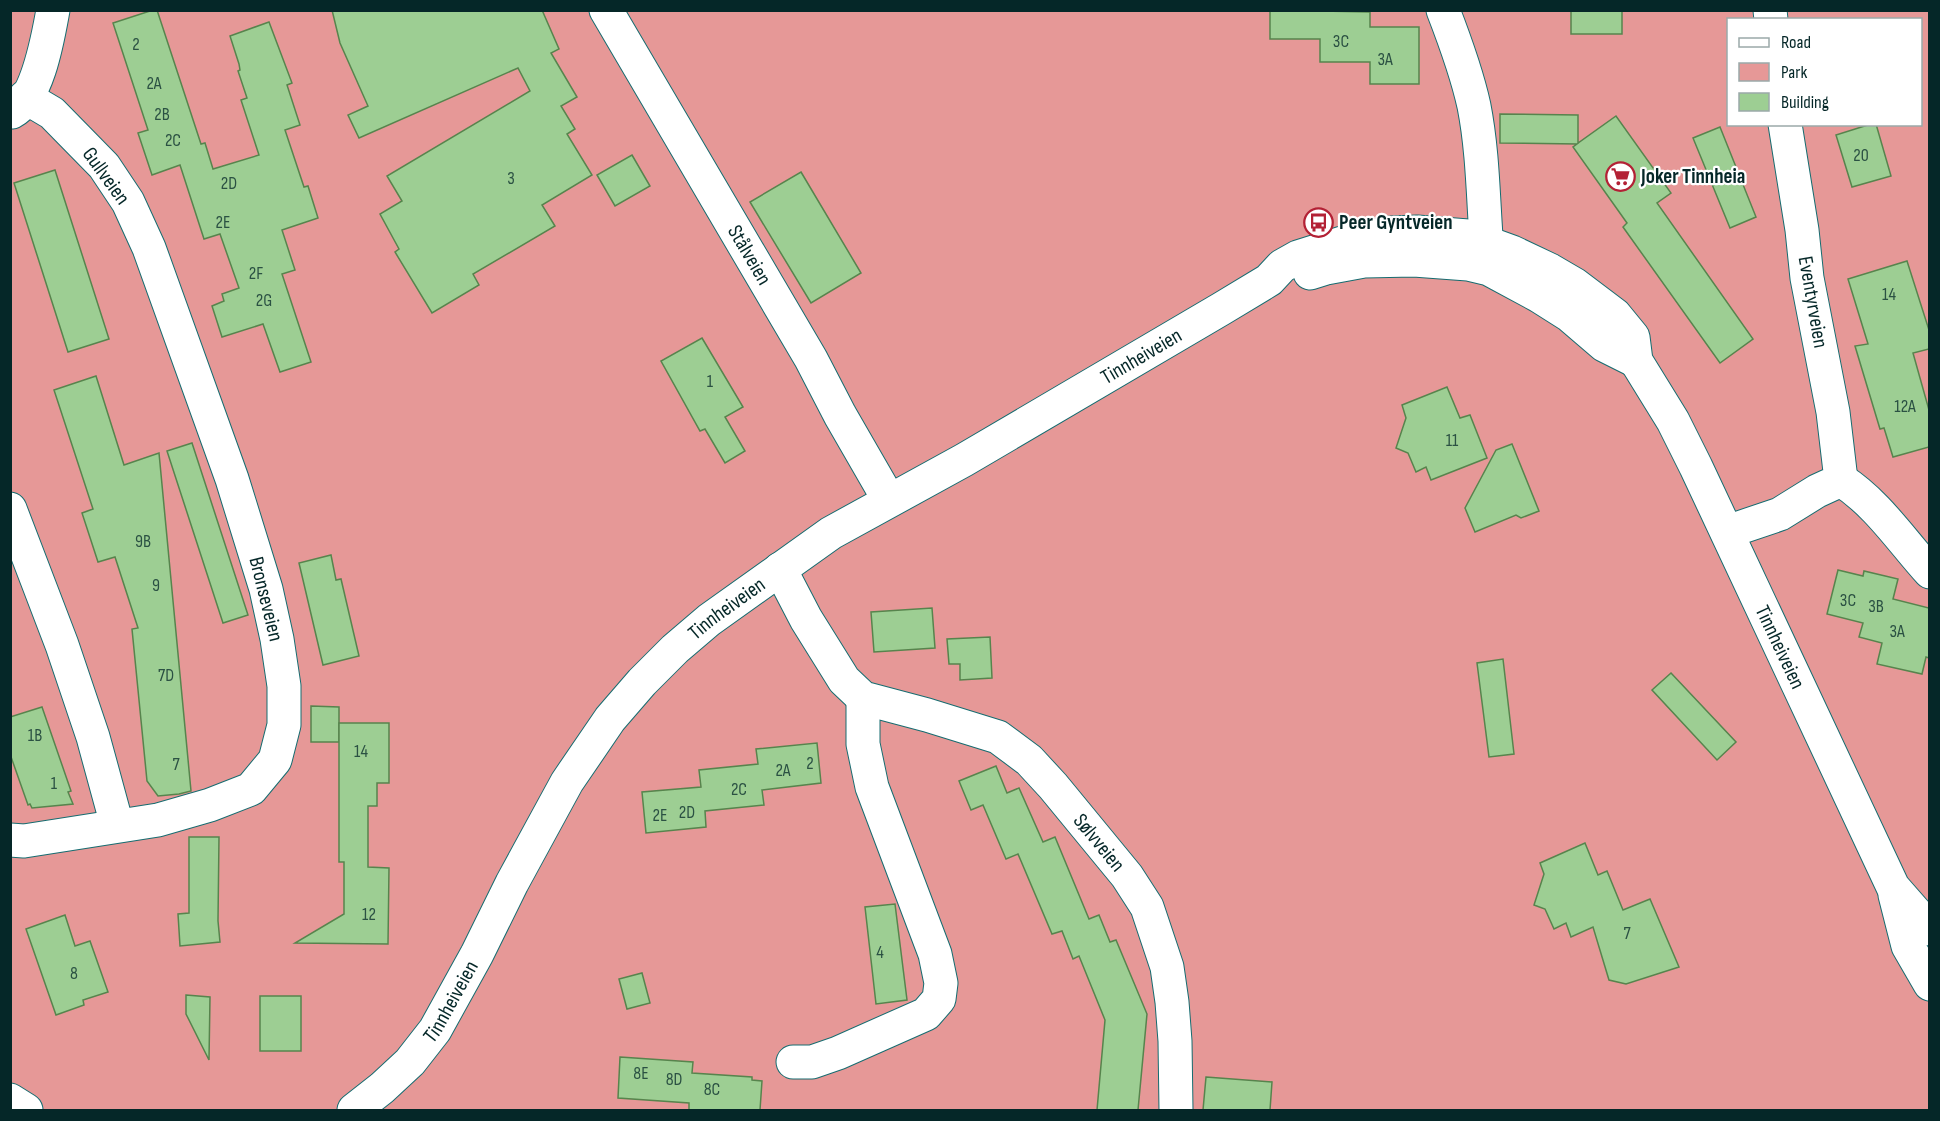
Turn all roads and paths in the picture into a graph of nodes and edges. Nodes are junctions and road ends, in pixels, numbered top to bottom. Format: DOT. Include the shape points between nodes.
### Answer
graph roads {
  1 [pos="53,10"];
  2 [pos="606,10"];
  3 [pos="1443,10"];
  4 [pos="18,105"];
  5 [pos="1785,126"];
  6 [pos="1488,256"];
  7 [pos="160,276"];
  8 [pos="1841,480"];
  9 [pos="890,500"];
  10 [pos="10,509"];
  11 [pos="1726,532"];
  12 [pos="780,569"];
  13 [pos="1929,572"];
  14 [pos="863,699"];
  15 [pos="117,825"];
  16 [pos="10,840"];
  17 [pos="1893,887"];
  18 [pos="1929,929"];
  19 [pos="1929,984"];
  20 [pos="793,1062"];
  21 [pos="10,1100"];
  22 [pos="26,1110"];
  23 [pos="354,1110"];
  24 [pos="1176,1110"];
  1 -- 4 [label="street, Gullveien" via="44,56 34,83"];
  2 -- 9 [label="street, Stålveien"];
  3 -- 6 [label="street" via="1474,107"];
  4 -- 7 [label="street, Gullveien" via="52,113 104,166 128,202"];
  5 -- 8 [label="street, Eventyrveien"];
  6 -- 9 [label="street, Tinnheiveien" via="1468,264 1364,261 1269,280"];
  6 -- 11 [label="street, Tinnheiveien" via="1604,345 1636,361 1673,421"];
  7 -- 15 [label="street, Bronseveien" via="232,478 266,589 278,639 284,725 275,760 251,789 159,820"];
  8 -- 11 [label="street" via="1780,513"];
  8 -- 13 [label="street" via="1858,491 1885,519"];
  9 -- 12 [label="street, Tinnheiveien" via="831,533"];
  10 -- 15 [label="street" via="62,645"];
  11 -- 17 [label="street, Tinnheiveien"];
  12 -- 14 [label="street" via="844,680"];
  12 -- 23 [label="street, Tinnheiveien" via="675,649 610,719 567,782 435,1030 410,1062"];
  14 -- 20 [label="street" via="863,744 872,787 935,954 941,983 939,999 926,1014 904,1025 812,1062"];
  14 -- 24 [label="street, Sølvveien" via="998,738 1029,760 1127,876 1147,907 1167,967"];
  15 -- 16 [label="street, Bronseveien"];
  17 -- 18 [label="street, Tinnheiveien"];
  17 -- 19 [label="street" via="1908,946"];
  21 -- 22 [label="street"];
}
